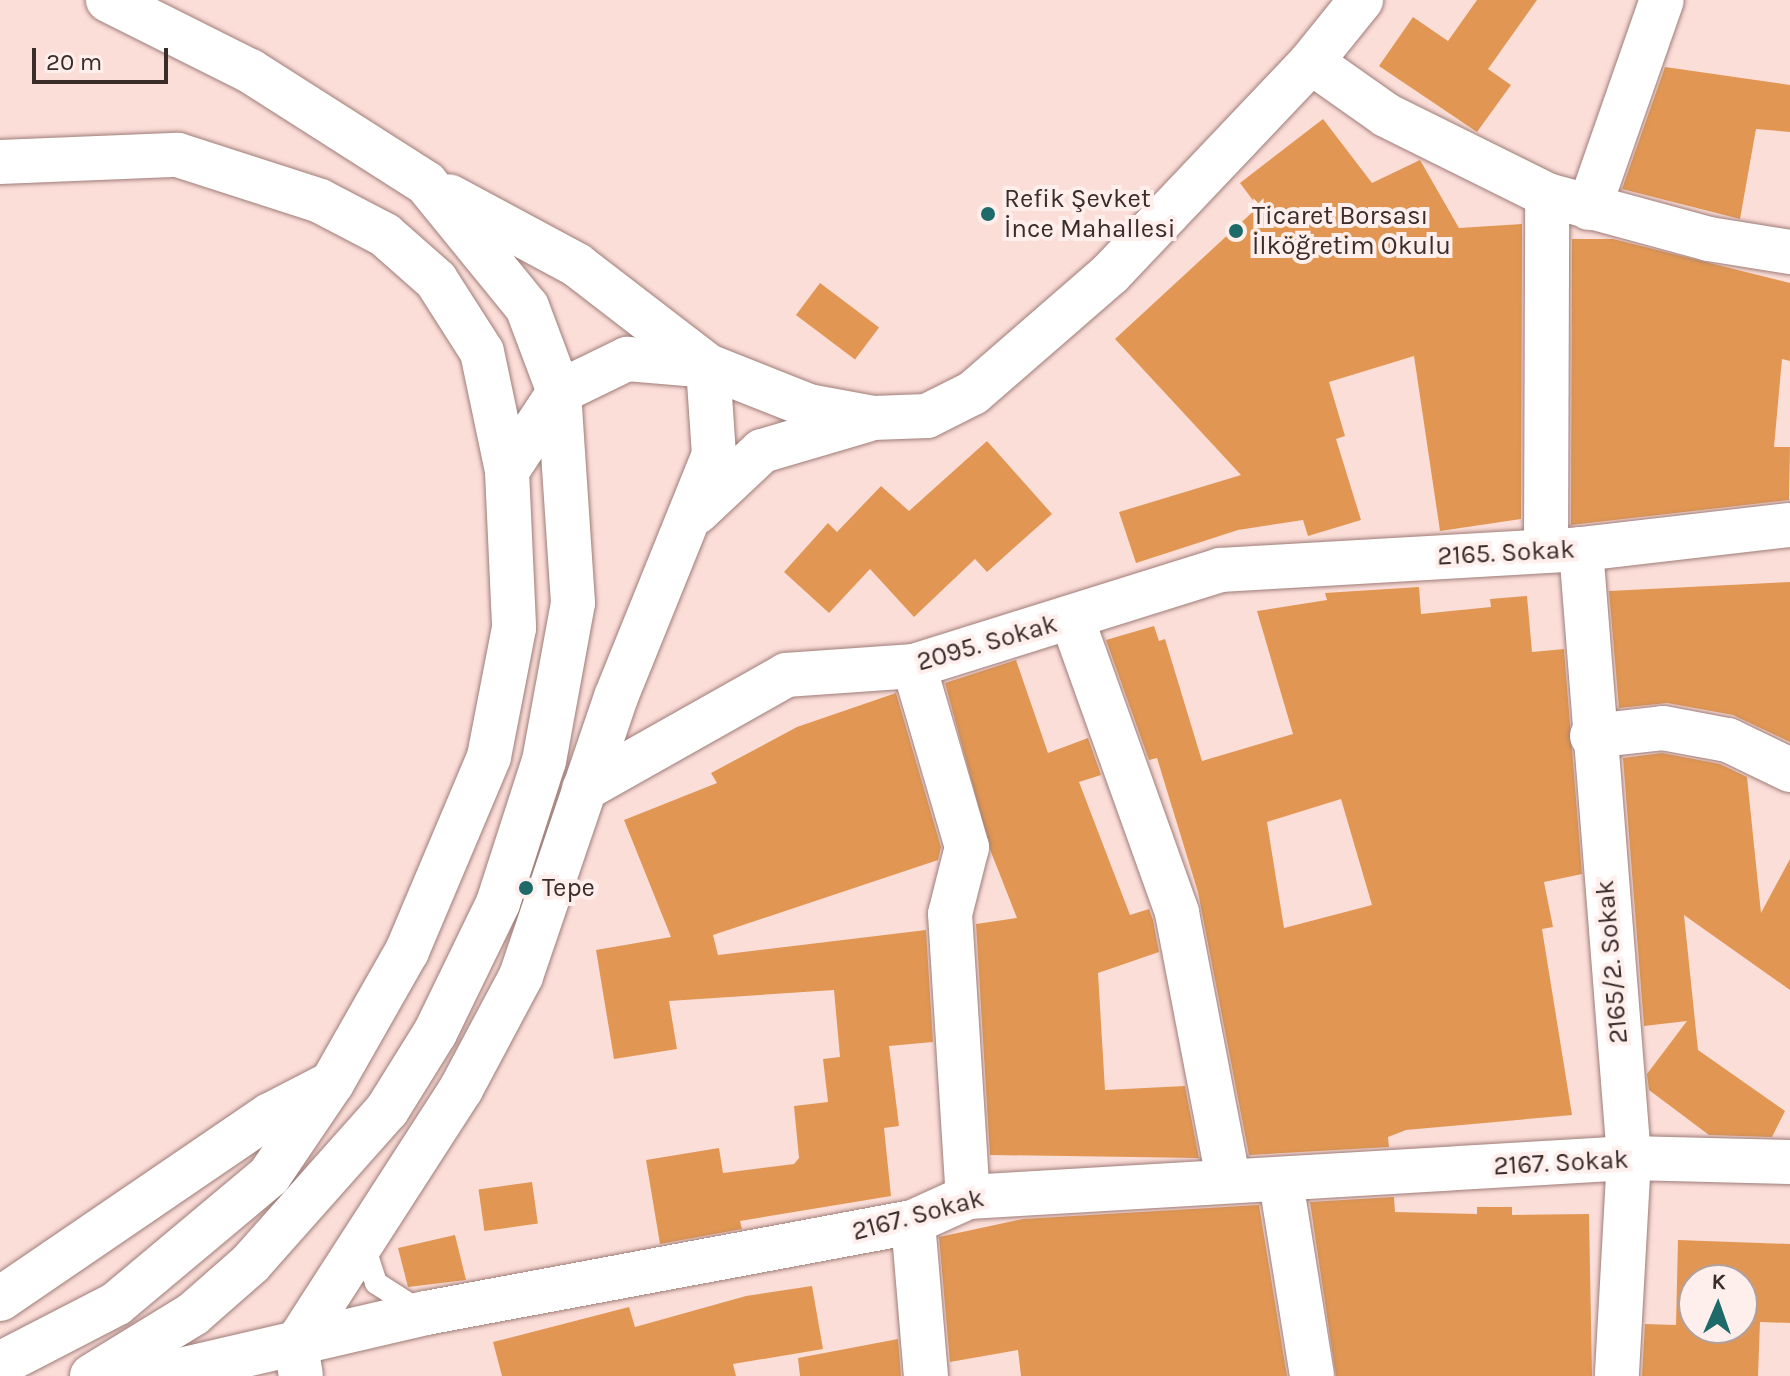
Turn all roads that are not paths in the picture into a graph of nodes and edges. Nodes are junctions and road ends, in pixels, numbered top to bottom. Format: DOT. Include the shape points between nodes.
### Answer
graph roads {
  1 [pos="1361,0"];
  2 [pos="1662,0"];
  3 [pos="109,2"];
  4 [pos="1311,62"];
  5 [pos="0,140"];
  6 [pos="178,155"];
  7 [pos="0,162"];
  8 [pos="426,183"];
  9 [pos="1547,195"];
  10 [pos="1589,208"];
  11 [pos="1790,252"];
  12 [pos="708,366"];
  13 [pos="559,392"];
  14 [pos="873,418"];
  15 [pos="507,471"];
  16 [pos="686,522"];
  17 [pos="1790,525"];
  18 [pos="1563,549"];
  19 [pos="1220,570"];
  20 [pos="648,615"];
  21 [pos="1072,619"];
  22 [pos="914,666"];
  23 [pos="1592,736"];
  24 [pos="544,761"];
  25 [pos="1790,770"];
  26 [pos="584,789"];
  27 [pos="332,1083"];
  28 [pos="1629,1158"];
  29 [pos="1790,1162"];
  30 [pos="1228,1178"];
  31 [pos="1281,1182"];
  32 [pos="968,1197"];
  33 [pos="913,1222"];
  34 [pos="363,1243"];
  35 [pos="0,1299"];
  36 [pos="426,1313"];
  37 [pos="298,1361"];
  38 [pos="0,1364"];
  39 [pos="92,1376"];
  40 [pos="155,1376"];
  41 [pos="926,1376"];
  42 [pos="1312,1376"];
  43 [pos="1617,1376"];
  1 -- 4 [label="main road"];
  2 -- 10 [label="main road"];
  3 -- 8 [label="main road" via="250,71"];
  4 -- 9 [label="main road" via="1386,115"];
  4 -- 14 [label="main road" via="1110,274 973,393 927,416"];
  5 -- 6 [label="main road"];
  6 -- 7 [label="main road"];
  6 -- 15 [label="main road" via="320,201 385,235 436,280 482,352"];
  8 -- 12 [label="main road" via="577,265"];
  8 -- 13 [label="main road" via="527,307"];
  9 -- 10 [label="main road"];
  9 -- 18 [label="main road, 2165/2. Sokak"];
  10 -- 11 [label="main road" via="1709,239"];
  12 -- 13 [label="main road" via="627,359"];
  12 -- 14 [label="main road" via="809,406"];
  12 -- 16 [label="main road" via="714,455"];
  13 -- 15 [label="main road"];
  13 -- 24 [label="main road" via="573,603"];
  14 -- 16 [label="main road" via="762,451"];
  15 -- 27 [label="main road" via="514,628 489,757 407,951"];
  16 -- 20 [label="main road"];
  17 -- 18 [label="main road, 2165. Sokak"];
  18 -- 19 [label="main road, 2165. Sokak"];
  18 -- 23 [label="main road, 2165/2. Sokak"];
  19 -- 21 [label="main road, 2095. Sokak"];
  20 -- 24 [label="main road" via="615,647"];
  20 -- 26 [label="main road"];
  21 -- 22 [label="main road, 2095. Sokak"];
  21 -- 30 [label="main road" via="1177,913"];
  22 -- 26 [label="main road, 2095. Sokak" via="786,675"];
  22 -- 32 [label="main road" via="967,847 950,914"];
  23 -- 25 [label="main road" via="1676,730 1728,740"];
  23 -- 28 [label="main road, 2165/2. Sokak"];
  24 -- 39 [label="main road" via="498,903 435,1033 387,1110 251,1263 193,1314"];
  26 -- 34 [label="main road" via="521,976 461,1089"];
  27 -- 35 [label="main road" via="270,1115"];
  27 -- 38 [label="main road" via="269,1176 116,1304"];
  28 -- 29 [label="main road, 2167. Sokak"];
  28 -- 31 [label="main road, 2167. Sokak"];
  28 -- 43 [label="main road, 2165/2. Sokak"];
  30 -- 31 [label="main road, 2167. Sokak"];
  30 -- 32 [label="main road, 2167. Sokak"];
  31 -- 42 [label="main road"];
  32 -- 33 [label="main road, 2167. Sokak"];
  33 -- 36 [label="main road, 2167. Sokak"];
  33 -- 41 [label="main road"];
  34 -- 36 [label="lane" via="376,1283 400,1304"];
  34 -- 37 [label="main road"];
  36 -- 37 [label="main road, 2167. Sokak"];
  37 -- 40 [label="main road, 2167. Sokak"];
}
